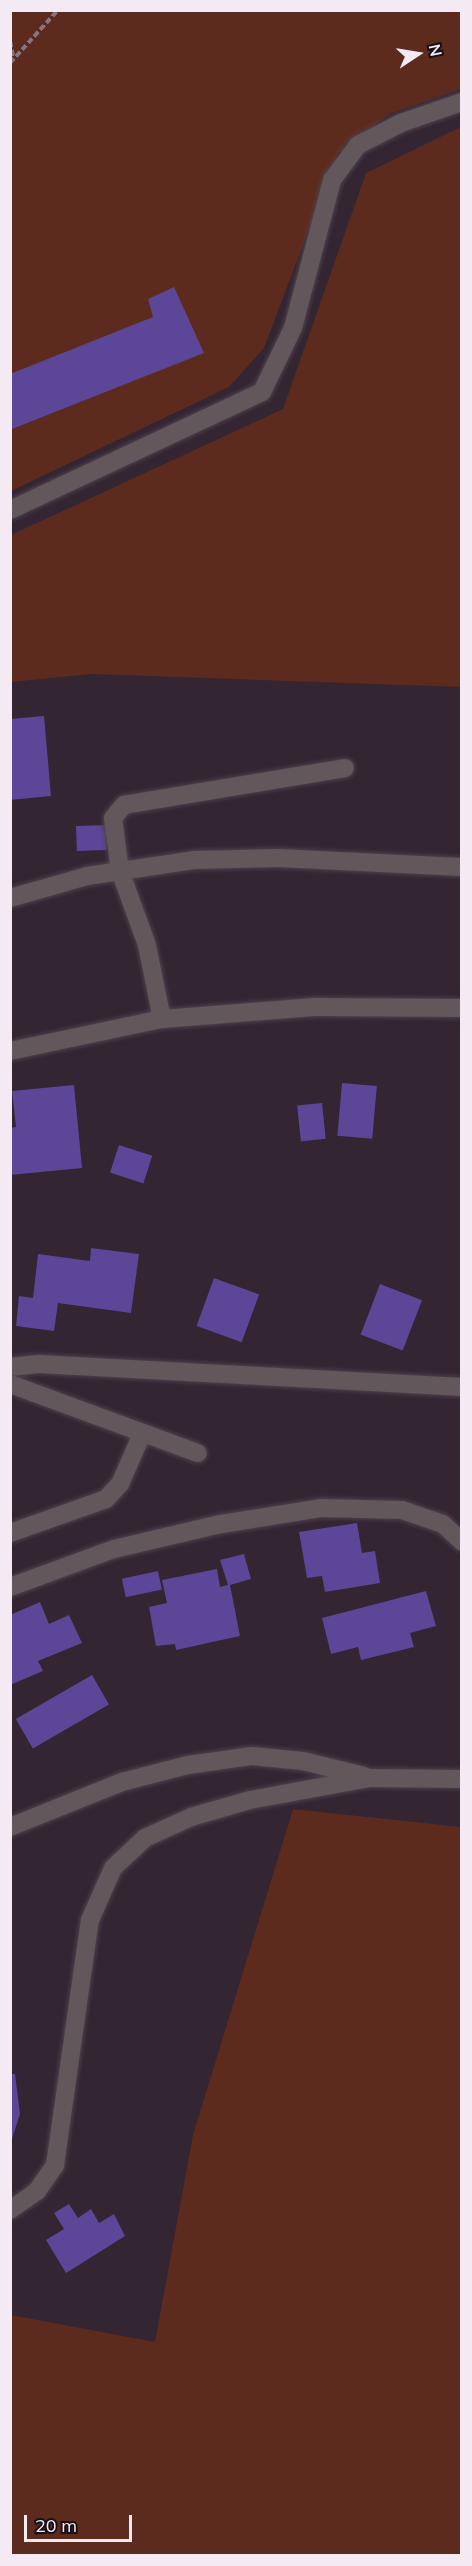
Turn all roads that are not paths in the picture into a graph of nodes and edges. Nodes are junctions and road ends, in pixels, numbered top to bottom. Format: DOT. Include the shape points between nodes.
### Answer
graph roads {
  1 [pos="462,102"];
  2 [pos="10,510"];
  3 [pos="345,768"];
  4 [pos="462,867"];
  5 [pos="120,871"];
  6 [pos="10,898"];
  7 [pos="462,1008"];
  8 [pos="162,1019"];
  9 [pos="11,1050"];
  10 [pos="10,1367"];
  11 [pos="10,1384"];
  12 [pos="462,1387"];
  13 [pos="142,1434"];
  14 [pos="198,1453"];
  15 [pos="10,1533"];
  16 [pos="462,1542"];
  17 [pos="10,1587"];
  18 [pos="370,1778"];
  19 [pos="462,1779"];
  20 [pos="10,1827"];
  21 [pos="10,2210"];
  1 -- 2 [label="street" via="400,123 358,145 332,180 293,328 262,392"];
  3 -- 5 [label="street" via="124,805 113,818"];
  4 -- 5 [label="street" via="278,858 194,861"];
  5 -- 6 [label="street"];
  5 -- 8 [label="street" via="147,945"];
  7 -- 8 [label="street" via="315,1007"];
  8 -- 9 [label="street"];
  10 -- 12 [label="street" via="39,1364"];
  11 -- 13 [label="street"];
  13 -- 14 [label="street"];
  13 -- 15 [label="street" via="120,1484 106,1499"];
  16 -- 17 [label="street" via="442,1524 402,1509 321,1508 221,1524 114,1549"];
  18 -- 19 [label="street"];
  18 -- 20 [label="street" via="303,1761 241,1757 188,1765 122,1782"];
  18 -- 21 [label="street" via="250,1800 191,1817 145,1838 113,1868 90,1920 55,2165 37,2191"];
}
